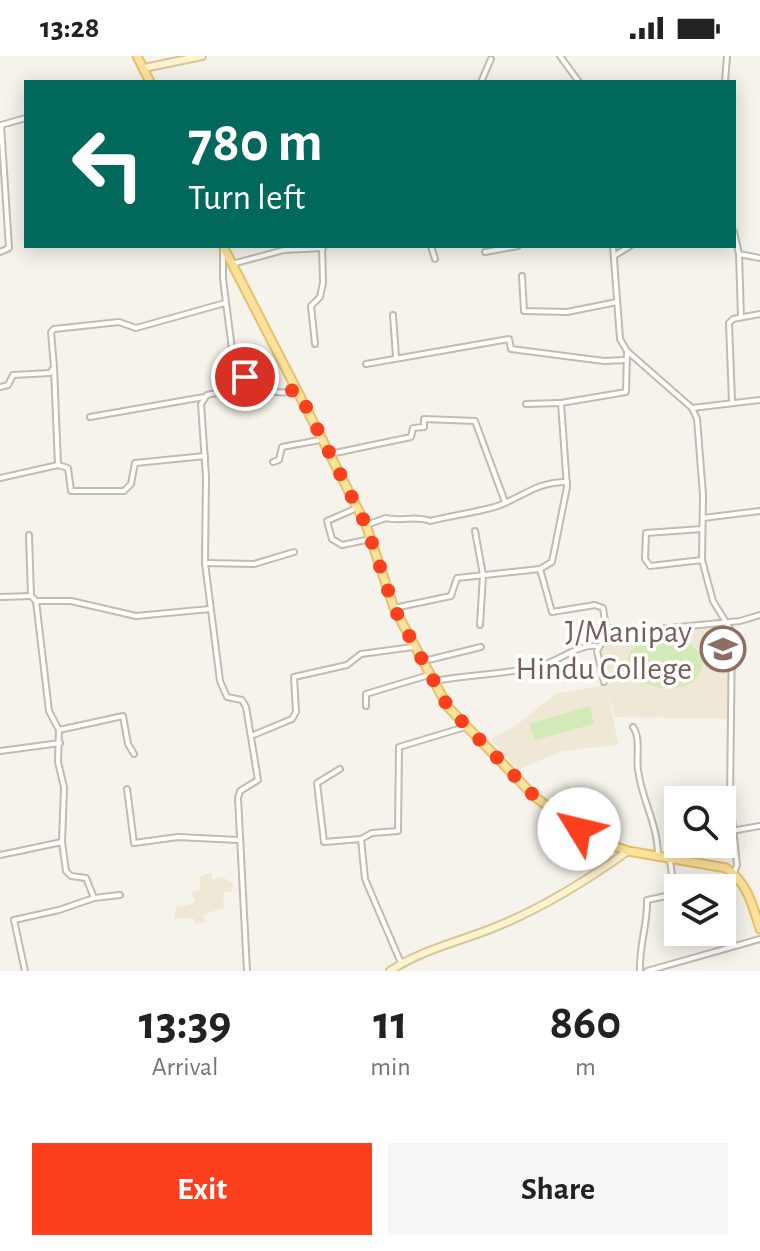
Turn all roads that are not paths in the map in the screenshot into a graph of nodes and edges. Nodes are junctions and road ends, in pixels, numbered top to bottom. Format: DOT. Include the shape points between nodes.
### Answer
graph roads {
  1 [pos="137,56"];
  2 [pos="202,56"];
  3 [pos="560,56"];
  4 [pos="727,56"];
  5 [pos="491,59"];
  6 [pos="144,68"];
  7 [pos="149,80"];
  8 [pos="482,80"];
  9 [pos="578,80"];
  10 [pos="725,80"];
  11 [pos="24,119"];
  12 [pos="1,156"];
  13 [pos="2,191"];
  14 [pos="736,241"];
  15 [pos="223,248"];
  16 [pos="224,248"];
  17 [pos="309,248"];
  18 [pos="322,248"];
  19 [pos="432,248"];
  20 [pos="505,248"];
  21 [pos="613,248"];
  22 [pos="627,248"];
  23 [pos="485,251"];
  24 [pos="0,252"];
  25 [pos="739,254"];
  26 [pos="614,256"];
  27 [pos="760,258"];
  28 [pos="435,259"];
  29 [pos="232,264"];
  30 [pos="522,276"];
  31 [pos="617,302"];
  32 [pos="225,303"];
  33 [pos="760,314"];
  34 [pos="393,315"];
  35 [pos="741,317"];
  36 [pos="315,344"];
  37 [pos="627,351"];
  38 [pos="396,357"];
  39 [pos="626,360"];
  40 [pos="233,363"];
  41 [pos="366,364"];
  42 [pos="54,367"];
  43 [pos="0,387"];
  44 [pos="297,389"];
  45 [pos="204,397"];
  46 [pos="760,400"];
  47 [pos="732,402"];
  48 [pos="561,403"];
  49 [pos="526,404"];
  50 [pos="692,408"];
  51 [pos="90,417"];
  52 [pos="323,439"];
  53 [pos="330,454"];
  54 [pos="205,456"];
  55 [pos="273,462"];
  56 [pos="58,465"];
  57 [pos="0,478"];
  58 [pos="567,482"];
  59 [pos="505,502"];
  60 [pos="357,508"];
  61 [pos="760,511"];
  62 [pos="703,518"];
  63 [pos="366,525"];
  64 [pos="702,529"];
  65 [pos="475,531"];
  66 [pos="29,535"];
  67 [pos="371,539"];
  68 [pos="294,552"];
  69 [pos="702,560"];
  70 [pos="205,563"];
  71 [pos="540,569"];
  72 [pos="483,575"];
  73 [pos="31,596"];
  74 [pos="0,597"];
  75 [pos="36,601"];
  76 [pos="394,608"];
  77 [pos="210,609"];
  78 [pos="760,615"];
  79 [pos="727,621"];
  80 [pos="480,625"];
  81 [pos="607,634"];
  82 [pos="597,646"];
  83 [pos="413,647"];
  84 [pos="481,647"];
  85 [pos="421,662"];
  86 [pos="431,678"];
  87 [pos="604,682"];
  88 [pos="366,706"];
  89 [pos="468,726"];
  90 [pos="633,727"];
  91 [pos="59,730"];
  92 [pos="251,736"];
  93 [pos="60,743"];
  94 [pos="0,751"];
  95 [pos="134,754"];
  96 [pos="340,769"];
  97 [pos="732,786"];
  98 [pos="127,789"];
  99 [pos="760,826"];
  100 [pos="736,830"];
  101 [pos="361,839"];
  102 [pos="238,840"];
  103 [pos="62,842"];
  104 [pos="628,851"];
  105 [pos="0,855"];
  106 [pos="658,856"];
  107 [pos="664,857"];
  108 [pos="670,858"];
  109 [pos="736,858"];
  110 [pos="734,873"];
  111 [pos="120,895"];
  112 [pos="94,898"];
  113 [pos="760,929"];
  114 [pos="760,939"];
  115 [pos="401,963"];
  116 [pos="25,971"];
  117 [pos="247,971"];
  118 [pos="390,971"];
  119 [pos="640,971"];
  120 [pos="647,971"];
  1 -- 6 [label="main road"];
  2 -- 6 [label="main road"];
  3 -- 9 [label="street"];
  4 -- 10 [label="street"];
  5 -- 8 [label="street"];
  6 -- 7 [label="main road"];
  11 -- 12 [label="street" via="1,125"];
  12 -- 13 [label="street"];
  13 -- 24 [label="street" via="9,248"];
  14 -- 25 [label="street"];
  15 -- 32 [label="street"];
  16 -- 29 [label="main road"];
  17 -- 29 [label="street"];
  18 -- 36 [label="street" via="323,283 311,306"];
  19 -- 28 [label="street"];
  20 -- 23 [label="street"];
  21 -- 26 [label="street"];
  22 -- 26 [label="street"];
  25 -- 27 [label="street"];
  25 -- 35 [label="street"];
  26 -- 31 [label="street"];
  29 -- 44 [label="main road"];
  30 -- 31 [label="street" via="524,311 567,312"];
  31 -- 37 [label="street" via="620,339"];
  32 -- 40 [label="street"];
  32 -- 42 [label="street" via="136,328 119,322 54,329"];
  33 -- 35 [label="street"];
  34 -- 38 [label="street"];
  35 -- 47 [label="street" via="728,329"];
  37 -- 39 [label="street"];
  37 -- 50 [label="street"];
  38 -- 39 [label="street" via="509,339 511,349"];
  38 -- 41 [label="street"];
  39 -- 48 [label="street" via="628,383 621,395"];
  40 -- 44 [label="street" via="258,387"];
  40 -- 45 [label="street" via="234,389"];
  42 -- 43 [label="street" via="50,373 13,375"];
  42 -- 56 [label="street"];
  44 -- 52 [label="main road"];
  45 -- 51 [label="street"];
  45 -- 54 [label="street"];
  46 -- 47 [label="street"];
  47 -- 50 [label="street"];
  48 -- 49 [label="street"];
  48 -- 58 [label="street"];
  50 -- 62 [label="street"];
  52 -- 53 [label="main road"];
  52 -- 55 [label="street" via="282,447 279,460"];
  53 -- 59 [label="street" via="411,437 413,428 424,427 424,419 469,418 475,421"];
  53 -- 60 [label="main road"];
  54 -- 56 [label="street" via="135,463 124,491 71,491 68,468"];
  54 -- 70 [label="street"];
  56 -- 57 [label="street"];
  58 -- 59 [label="street" via="548,482"];
  58 -- 71 [label="street" via="552,562"];
  59 -- 63 [label="street" via="430,521 421,517 395,523 386,518"];
  60 -- 63 [label="main road"];
  60 -- 67 [label="street" via="327,521 332,539 342,545"];
  61 -- 62 [label="street"];
  62 -- 64 [label="street"];
  63 -- 67 [label="main road"];
  64 -- 69 [label="street"];
  64 -- 69 [label="street" via="646,533 645,550 652,567"];
  65 -- 72 [label="street"];
  66 -- 73 [label="street"];
  67 -- 76 [label="main road"];
  68 -- 70 [label="street" via="254,564"];
  69 -- 79 [label="street" via="713,601"];
  70 -- 77 [label="street"];
  71 -- 72 [label="street"];
  71 -- 81 [label="street" via="552,612 600,605"];
  72 -- 76 [label="street" via="457,578 451,596"];
  72 -- 80 [label="street"];
  73 -- 74 [label="street"];
  73 -- 75 [label="street"];
  75 -- 77 [label="street" via="71,601 136,616"];
  75 -- 91 [label="street" via="49,711"];
  76 -- 83 [label="main road"];
  77 -- 92 [label="street" via="224,694 242,700"];
  78 -- 79 [label="street"];
  79 -- 81 [label="street"];
  79 -- 97 [label="street" via="733,663"];
  81 -- 82 [label="street"];
  82 -- 86 [label="street" via="510,674"];
  82 -- 87 [label="street"];
  83 -- 85 [label="main road"];
  83 -- 92 [label="street" via="361,654 347,665 294,677 292,719"];
  84 -- 85 [label="street"];
  85 -- 86 [label="main road"];
  86 -- 88 [label="street" via="366,694"];
  86 -- 89 [label="main road" via="448,707"];
  89 -- 101 [label="street" via="399,747 398,831"];
  89 -- 104 [label="main road" via="545,804 594,839"];
  90 -- 106 [label="street" via="638,734 642,795 652,811"];
  91 -- 93 [label="street"];
  91 -- 95 [label="street" via="123,716"];
  92 -- 102 [label="street" via="258,780 240,791"];
  93 -- 94 [label="street"];
  93 -- 103 [label="street"];
  96 -- 101 [label="street" via="317,783 324,842"];
  98 -- 102 [label="street" via="134,843 178,837"];
  99 -- 100 [label="street"];
  101 -- 115 [label="street" via="365,879"];
  102 -- 117 [label="street"];
  103 -- 105 [label="street"];
  103 -- 112 [label="street" via="66,871 86,878"];
  104 -- 106 [label="main road"];
  104 -- 115 [label="main road" via="582,883 496,927"];
  106 -- 107 [label="main road"];
  108 -- 110 [label="main road"];
  108 -- 119 [label="street" via="674,889 671,895 647,900"];
  109 -- 110 [label="street"];
  110 -- 113 [label="main road"];
  111 -- 112 [label="street"];
  112 -- 116 [label="street" via="14,920"];
  114 -- 120 [label="street"];
  115 -- 118 [label="main road"];
}
